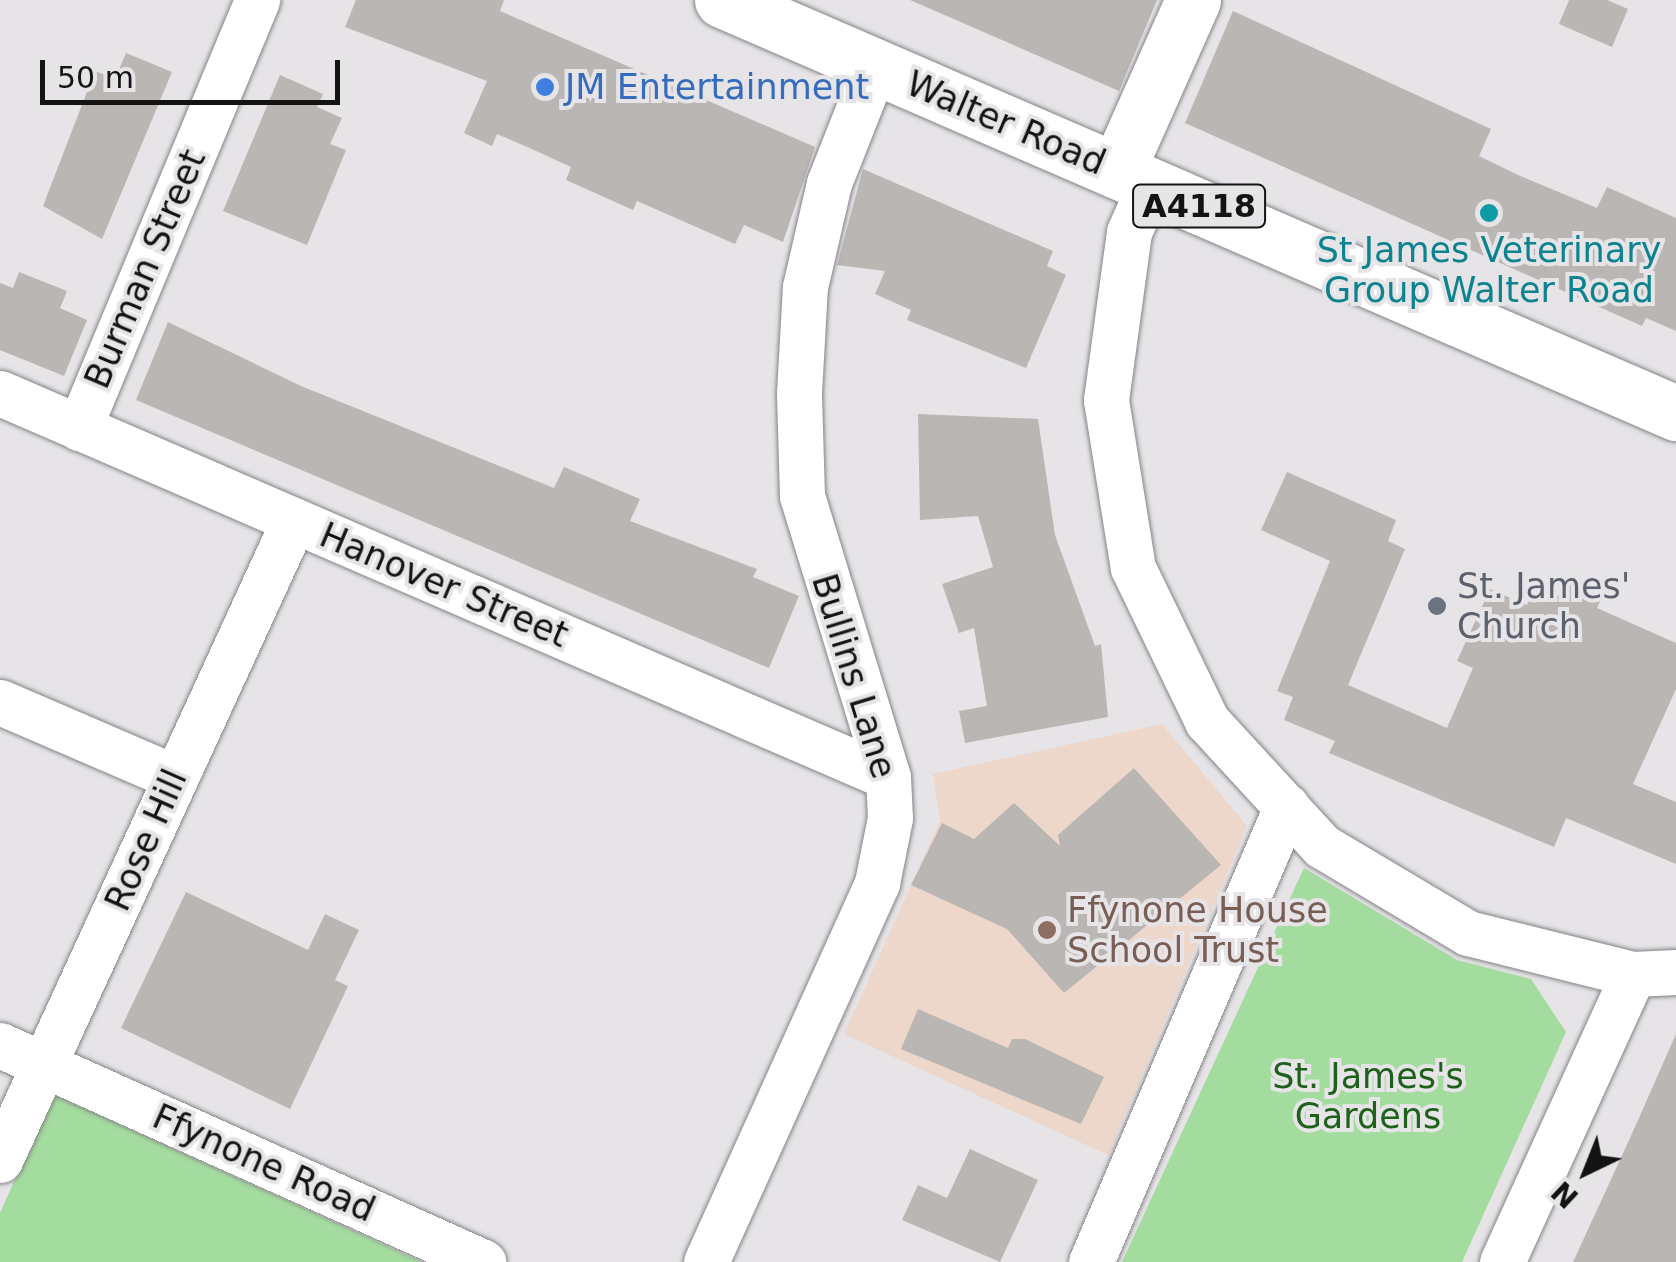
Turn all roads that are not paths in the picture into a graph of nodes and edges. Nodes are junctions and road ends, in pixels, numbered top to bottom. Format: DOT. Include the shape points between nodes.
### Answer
graph roads {
  1 [pos="257,0"];
  2 [pos="722,0"];
  3 [pos="1193,0"];
  4 [pos="875,66"];
  5 [pos="1134,178"];
  6 [pos="0,393"];
  7 [pos="1676,413"];
  8 [pos="79,428"];
  9 [pos="294,520"];
  10 [pos="0,702"];
  11 [pos="174,777"];
  12 [pos="888,777"];
  13 [pos="1286,806"];
  14 [pos="1654,973"];
  15 [pos="0,1044"];
  16 [pos="44,1064"];
  17 [pos="0,1160"];
  18 [pos="483,1262"];
  19 [pos="706,1262"];
  20 [pos="1092,1262"];
  21 [pos="1502,1262"];
  1 -- 8 [label="street, Burman Street"];
  2 -- 4 [label="main road, Walter Road / A4118"];
  3 -- 5 [label="main road"];
  4 -- 5 [label="main road, Walter Road / A4118"];
  4 -- 12 [label="street, Bullins Lane" via="830,183 805,287 799,392 802,496"];
  5 -- 7 [label="main road, Walter Road / A4118"];
  5 -- 13 [label="street" via="1106,400 1134,568 1207,721"];
  6 -- 8 [label="street, Hanover Street"];
  8 -- 9 [label="street, Hanover Street"];
  9 -- 11 [label="street, Rose Hill"];
  9 -- 12 [label="street, Hanover Street"];
  10 -- 11 [label="street"];
  11 -- 16 [label="street, Rose Hill"];
  12 -- 19 [label="street, Bullins Lane" via="877,883"];
  13 -- 14 [label="street" via="1322,846 1468,933"];
  13 -- 20 [label="street"];
  14 -- 21 [label="street"];
  15 -- 16 [label="street, Ffynone Road"];
  16 -- 17 [label="street, Rose Hill"];
  16 -- 18 [label="street, Ffynone Road"];
}
